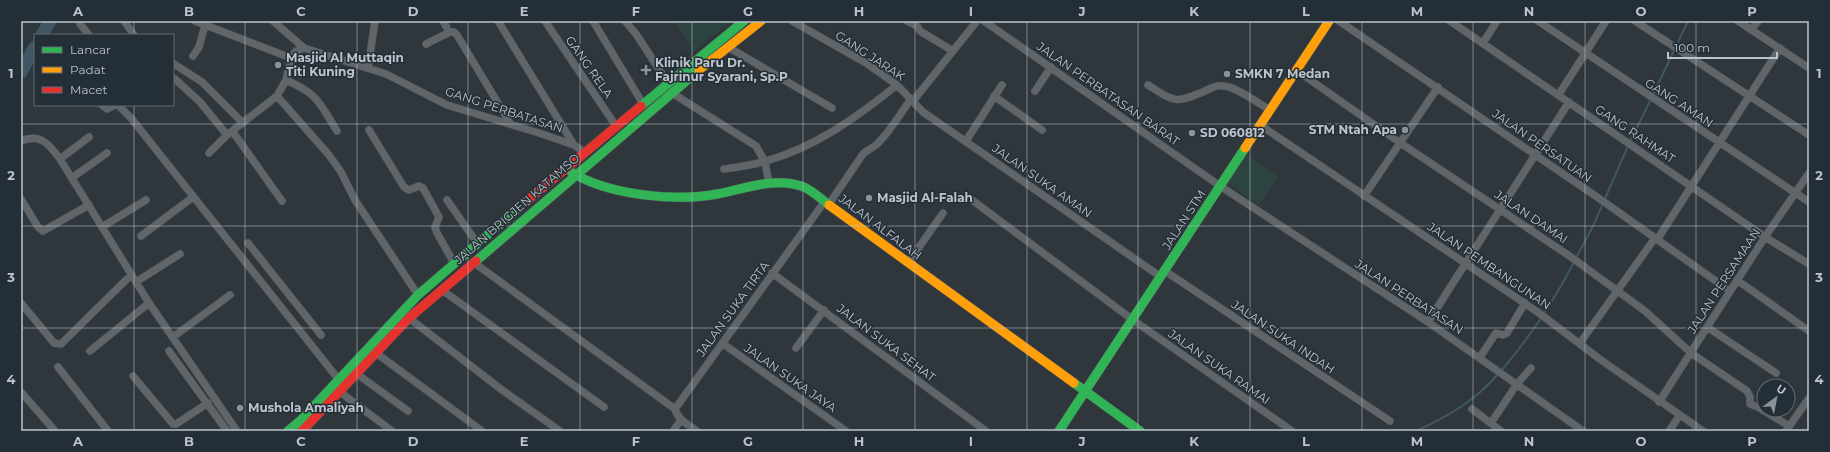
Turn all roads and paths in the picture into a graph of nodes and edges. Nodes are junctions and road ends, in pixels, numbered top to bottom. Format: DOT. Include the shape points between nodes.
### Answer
graph roads {
  1 [pos="124,21"];
  2 [pos="195,21"];
  3 [pos="273,21"];
  4 [pos="375,21"];
  5 [pos="442,21"];
  6 [pos="498,21"];
  7 [pos="545,21"];
  8 [pos="593,21"];
  9 [pos="625,21"];
  10 [pos="744,21"];
  11 [pos="761,21"];
  12 [pos="792,21"];
  13 [pos="907,21"];
  14 [pos="977,21"];
  15 [pos="984,21"];
  16 [pos="1329,21"];
  17 [pos="1339,21"];
  18 [pos="1450,21"];
  19 [pos="1497,21"];
  20 [pos="1538,21"];
  21 [pos="1606,21"];
  22 [pos="1636,21"];
  23 [pos="1738,21"];
  24 [pos="1758,21"];
  25 [pos="80,24"];
  26 [pos="205,25"];
  27 [pos="447,28"];
  28 [pos="1751,30"];
  29 [pos="88,34"];
  30 [pos="133,34"];
  31 [pos="1483,43"];
  32 [pos="426,44"];
  33 [pos="728,47"];
  34 [pos="304,48"];
  35 [pos="1780,48"];
  36 [pos="953,51"];
  37 [pos="1585,54"];
  38 [pos="193,56"];
  39 [pos="291,58"];
  40 [pos="174,64"];
  41 [pos="1051,67"];
  42 [pos="368,68"];
  43 [pos="1809,68"];
  44 [pos="1296,70"];
  45 [pos="175,79"];
  46 [pos="286,80"];
  47 [pos="668,83"];
  48 [pos="897,85"];
  49 [pos="1002,85"];
  50 [pos="1148,85"];
  51 [pos="1438,87"];
  52 [pos="1034,91"];
  53 [pos="672,93"];
  54 [pos="1559,94"];
  55 [pos="277,96"];
  56 [pos="994,96"];
  57 [pos="1748,96"];
  58 [pos="912,100"];
  59 [pos="1569,102"];
  60 [pos="643,104"];
  61 [pos="103,106"];
  62 [pos="114,106"];
  63 [pos="118,106"];
  64 [pos="832,108"];
  65 [pos="1270,110"];
  66 [pos="243,122"];
  67 [pos="510,123"];
  68 [pos="1260,125"];
  69 [pos="616,126"];
  70 [pos="369,130"];
  71 [pos="1042,130"];
  72 [pos="337,131"];
  73 [pos="230,133"];
  74 [pos="1809,136"];
  75 [pos="89,137"];
  76 [pos="21,141"];
  77 [pos="966,141"];
  78 [pos="1399,142"];
  79 [pos="1720,142"];
  80 [pos="574,145"];
  81 [pos="584,152"];
  82 [pos="106,153"];
  83 [pos="209,153"];
  84 [pos="1535,154"];
  85 [pos="60,159"];
  86 [pos="765,162"];
  87 [pos="566,168"];
  88 [pos="724,169"];
  89 [pos="1809,173"];
  90 [pos="574,175"];
  91 [pos="72,177"];
  92 [pos="769,183"];
  93 [pos="1220,186"];
  94 [pos="1692,186"];
  95 [pos="1796,192"];
  96 [pos="1364,196"];
  97 [pos="193,197"];
  98 [pos="21,199"];
  99 [pos="146,200"];
  100 [pos="447,200"];
  101 [pos="972,200"];
  102 [pos="282,202"];
  103 [pos="827,202"];
  104 [pos="1809,202"];
  105 [pos="89,205"];
  106 [pos="1500,209"];
  107 [pos="943,213"];
  108 [pos="102,227"];
  109 [pos="141,236"];
  110 [pos="1765,237"];
  111 [pos="1656,239"];
  112 [pos="248,243"];
  113 [pos="477,243"];
  114 [pos="180,254"];
  115 [pos="472,262"];
  116 [pos="454,263"];
  117 [pos="908,263"];
  118 [pos="1465,264"];
  119 [pos="1809,264"];
  120 [pos="772,273"];
  121 [pos="1163,274"];
  122 [pos="131,275"];
  123 [pos="1737,280"];
  124 [pos="136,282"];
  125 [pos="442,290"];
  126 [pos="1617,291"];
  127 [pos="1730,291"];
  128 [pos="230,295"];
  129 [pos="418,295"];
  130 [pos="290,299"];
  131 [pos="21,303"];
  132 [pos="148,303"];
  133 [pos="1525,303"];
  134 [pos="282,307"];
  135 [pos="824,310"];
  136 [pos="409,318"];
  137 [pos="1133,320"];
  138 [pos="1428,322"];
  139 [pos="1707,328"];
  140 [pos="1809,331"];
  141 [pos="321,336"];
  142 [pos="173,337"];
  143 [pos="382,340"];
  144 [pos="722,342"];
  145 [pos="1580,343"];
  146 [pos="796,348"];
  147 [pos="90,351"];
  148 [pos="169,351"];
  149 [pos="376,353"];
  150 [pos="1691,353"];
  151 [pos="1480,357"];
  152 [pos="58,368"];
  153 [pos="1531,368"];
  154 [pos="1776,373"];
  155 [pos="357,374"];
  156 [pos="133,376"];
  157 [pos="339,380"];
  158 [pos="1517,384"];
  159 [pos="1086,391"];
  160 [pos="340,392"];
  161 [pos="22,394"];
  162 [pos="1809,398"];
  163 [pos="1660,402"];
  164 [pos="208,403"];
  165 [pos="604,407"];
  166 [pos="675,409"];
  167 [pos="1472,409"];
  168 [pos="408,411"];
  169 [pos="1680,416"];
  170 [pos="681,420"];
  171 [pos="1390,421"];
  172 [pos="1492,427"];
  173 [pos="1788,429"];
  174 [pos="55,431"];
  175 [pos="108,431"];
  176 [pos="227,431"];
  177 [pos="237,431"];
  178 [pos="288,431"];
  179 [pos="303,431"];
  180 [pos="392,431"];
  181 [pos="482,431"];
  182 [pos="560,431"];
  183 [pos="673,431"];
  184 [pos="697,431"];
  185 [pos="846,431"];
  186 [pos="986,431"];
  187 [pos="1059,431"];
  188 [pos="1140,431"];
  189 [pos="1292,431"];
  190 [pos="1502,431"];
  191 [pos="1583,431"];
  192 [pos="1669,431"];
  193 [pos="1703,431"];
  1 -- 30 [label="street"];
  2 -- 26 [label="street"];
  3 -- 34 [label="street"];
  4 -- 42 [label="street"];
  5 -- 27 [label="street"];
  6 -- 80 [label="street"];
  7 -- 69 [label="street, GANG RELA"];
  8 -- 60 [label="street"];
  9 -- 47 [label="street"];
  10 -- 47 [label="main road, JALAN BRIGJEN KATAMSO"];
  11 -- 33 [label="main road, JALAN BRIGJEN KATAMSO"];
  12 -- 48 [label="street, GANG JARAK" via="866,63"];
  13 -- 36 [label="street" via="917,26 920,32"];
  14 -- 36 [label="street, JALAN SUKA TIRTA"];
  15 -- 41 [label="street, JALAN PERBATASAN BARAT"];
  16 -- 44 [label="main road, JALAN STM"];
  17 -- 51 [label="street, JALAN PERSATUAN"];
  18 -- 31 [label="street, GANG RAHMAT"];
  19 -- 31 [label="street"];
  20 -- 37 [label="street, GANG AMAN"];
  21 -- 37 [label="street"];
  22 -- 57 [label="street"];
  23 -- 28 [label="street"];
  24 -- 28 [label="street"];
  25 -- 29 [label="street"];
  26 -- 38 [label="street" via="199,47"];
  26 -- 39 [label="street"];
  28 -- 35 [label="street"];
  31 -- 54 [label="street, GANG RAHMAT"];
  32 -- 67 [label="street" via="454,32"];
  33 -- 53 [label="main road, JALAN BRIGJEN KATAMSO"];
  33 -- 64 [label="street"];
  34 -- 39 [label="street" via="296,51"];
  34 -- 42 [label="street, GANG PERBATASAN"];
  35 -- 43 [label="street"];
  35 -- 57 [label="street"];
  36 -- 58 [label="street, JALAN SUKA TIRTA"];
  37 -- 54 [label="street"];
  37 -- 79 [label="street, GANG AMAN"];
  39 -- 46 [label="street"];
  40 -- 66 [label="street" via="202,82"];
  41 -- 52 [label="street"];
  41 -- 93 [label="street, JALAN PERBATASAN BARAT"];
  42 -- 67 [label="street, GANG PERBATASAN" via="386,74 447,105"];
  44 -- 65 [label="main road, JALAN STM"];
  44 -- 78 [label="street, JALAN DAMAI"];
  45 -- 73 [label="street"];
  46 -- 55 [label="street"];
  46 -- 72 [label="street" via="313,95"];
  47 -- 60 [label="main road, JALAN BRIGJEN KATAMSO"];
  48 -- 58 [label="street, GANG JARAK"];
  48 -- 86 [label="street" via="830,134"];
  49 -- 56 [label="street"];
  50 -- 65 [label="street" via="1176,100 1183,100 1216,86 1228,86"];
  51 -- 78 [label="street"];
  51 -- 84 [label="street, JALAN PERSATUAN"];
  53 -- 86 [label="street" via="755,146"];
  53 -- 90 [label="main road, JALAN BRIGJEN KATAMSO"];
  54 -- 59 [label="street, GANG RAHMAT"];
  55 -- 66 [label="street"];
  55 -- 129 [label="street" via="336,164 356,200"];
  56 -- 71 [label="street"];
  56 -- 77 [label="street"];
  57 -- 74 [label="street"];
  57 -- 79 [label="street"];
  58 -- 77 [label="street, JALAN SUKA AMAN" via="917,108"];
  58 -- 103 [label="street, JALAN SUKA TIRTA" via="874,146 863,154"];
  59 -- 84 [label="street"];
  59 -- 94 [label="street, GANG RAHMAT"];
  60 -- 69 [label="main road, JALAN BRIGJEN KATAMSO"];
  61 -- 62 [label="street" via="107,109"];
  63 -- 97 [label="street" via="131,118"];
  65 -- 68 [label="main road, JALAN STM"];
  66 -- 73 [label="street"];
  67 -- 80 [label="street, GANG PERBATASAN"];
  68 -- 93 [label="main road, JALAN STM"];
  68 -- 96 [label="street, JALAN PEMBANGUNAN"];
  69 -- 81 [label="main road, JALAN BRIGJEN KATAMSO"];
  70 -- 116 [label="street" via="404,187 409,190 420,186 423,188 439,217 435,227 437,234"];
  73 -- 83 [label="street"];
  73 -- 102 [label="street"];
  75 -- 85 [label="street"];
  76 -- 85 [label="street" via="35,138 46,141"];
  77 -- 121 [label="street, JALAN SUKA AMAN"];
  78 -- 96 [label="street"];
  78 -- 106 [label="street, JALAN DAMAI"];
  79 -- 94 [label="street"];
  79 -- 95 [label="street, GANG AMAN"];
  80 -- 81 [label="street, GANG PERBATASAN"];
  81 -- 87 [label="main road, JALAN BRIGJEN KATAMSO"];
  82 -- 91 [label="street"];
  84 -- 106 [label="street"];
  84 -- 111 [label="street, JALAN PERSATUAN"];
  85 -- 91 [label="street"];
  86 -- 88 [label="street"];
  86 -- 92 [label="street"];
  87 -- 90 [label="main road, JALAN ALFALAH"];
  87 -- 113 [label="main road, JALAN BRIGJEN KATAMSO"];
  89 -- 95 [label="street, JALAN PERSAMAAN"];
  90 -- 92 [label="main road, JALAN ALFALAH" via="587,182 644,194 679,196 704,196"];
  90 -- 115 [label="main road, JALAN BRIGJEN KATAMSO"];
  91 -- 105 [label="street"];
  92 -- 103 [label="main road, JALAN ALFALAH" via="796,184 811,190"];
  93 -- 121 [label="main road, JALAN STM"];
  93 -- 138 [label="street, JALAN PERBATASAN"];
  94 -- 110 [label="street, GANG RAHMAT"];
  94 -- 111 [label="street"];
  95 -- 104 [label="street, GANG AMAN"];
  95 -- 110 [label="street, JALAN PERSAMAAN"];
  96 -- 118 [label="street, JALAN PEMBANGUNAN"];
  97 -- 109 [label="street"];
  97 -- 134 [label="street"];
  98 -- 105 [label="street" via="38,228 43,231"];
  99 -- 108 [label="street"];
  100 -- 113 [label="street"];
  101 -- 137 [label="street, JALAN SUKA RAMAI"];
  103 -- 117 [label="main road, JALAN ALFALAH"];
  103 -- 120 [label="street, JALAN SUKA TIRTA"];
  105 -- 108 [label="street"];
  106 -- 118 [label="street"];
  106 -- 126 [label="street, JALAN DAMAI"];
  107 -- 117 [label="street"];
  108 -- 122 [label="street"];
  110 -- 119 [label="street, GANG RAHMAT"];
  110 -- 123 [label="street, JALAN PERSAMAAN"];
  111 -- 126 [label="street"];
  111 -- 127 [label="street, JALAN PERSATUAN"];
  112 -- 130 [label="street"];
  113 -- 116 [label="main road, JALAN BRIGJEN KATAMSO"];
  114 -- 124 [label="street"];
  115 -- 125 [label="main road, JALAN BRIGJEN KATAMSO"];
  115 -- 166 [label="street"];
  116 -- 129 [label="main road, JALAN BRIGJEN KATAMSO"];
  117 -- 159 [label="main road, JALAN ALFALAH"];
  118 -- 133 [label="street, JALAN PEMBANGUNAN"];
  118 -- 138 [label="street"];
  120 -- 135 [label="street, JALAN SUKA SEHAT"];
  120 -- 144 [label="street, JALAN SUKA TIRTA"];
  121 -- 137 [label="main road, JALAN STM"];
  121 -- 171 [label="street, JALAN SUKA INDAH"];
  122 -- 124 [label="street"];
  122 -- 131 [label="street" via="61,344 54,343"];
  123 -- 127 [label="street, JALAN PERSAMAAN"];
  123 -- 140 [label="street"];
  124 -- 132 [label="street"];
  125 -- 136 [label="main road, JALAN BRIGJEN KATAMSO"];
  125 -- 165 [label="street"];
  126 -- 145 [label="street"];
  126 -- 150 [label="street, JALAN DAMAI" via="1654,319"];
  127 -- 139 [label="street, JALAN PERSAMAAN"];
  128 -- 142 [label="street"];
  129 -- 143 [label="main road, JALAN BRIGJEN KATAMSO"];
  130 -- 134 [label="street"];
  130 -- 141 [label="street"];
  132 -- 142 [label="street"];
  132 -- 147 [label="street"];
  133 -- 145 [label="street, JALAN PEMBANGUNAN"];
  133 -- 151 [label="street" via="1507,333 1496,333"];
  134 -- 157 [label="street"];
  135 -- 146 [label="street"];
  135 -- 186 [label="street, JALAN SUKA SEHAT"];
  136 -- 143 [label="main road, JALAN BRIGJEN KATAMSO"];
  136 -- 182 [label="street"];
  137 -- 159 [label="main road, JALAN STM"];
  137 -- 189 [label="street, JALAN SUKA RAMAI"];
  138 -- 151 [label="street, JALAN PERBATASAN"];
  139 -- 150 [label="street, JALAN PERSAMAAN"];
  139 -- 154 [label="street"];
  142 -- 177 [label="street"];
  143 -- 149 [label="main road, JALAN BRIGJEN KATAMSO"];
  143 -- 157 [label="main road, JALAN BRIGJEN KATAMSO"];
  144 -- 166 [label="street, JALAN SUKA TIRTA"];
  144 -- 185 [label="street, JALAN SUKA JAYA"];
  145 -- 163 [label="street, JALAN PEMBANGUNAN"];
  148 -- 164 [label="street"];
  149 -- 155 [label="main road, JALAN BRIGJEN KATAMSO"];
  149 -- 181 [label="street"];
  150 -- 163 [label="street, JALAN PERSAMAAN"];
  150 -- 173 [label="street, JALAN DAMAI" via="1747,391 1750,404"];
  151 -- 158 [label="street, JALAN PERBATASAN"];
  152 -- 175 [label="street"];
  153 -- 158 [label="street"];
  155 -- 160 [label="main road, JALAN BRIGJEN KATAMSO"];
  155 -- 168 [label="street"];
  156 -- 164 [label="street" via="173,424"];
  157 -- 178 [label="main road, JALAN BRIGJEN KATAMSO"];
  158 -- 172 [label="street"];
  158 -- 191 [label="street, JALAN PERBATASAN"];
  159 -- 187 [label="main road, JALAN STM"];
  159 -- 188 [label="main road, JALAN ALFALAH"];
  160 -- 179 [label="main road, JALAN BRIGJEN KATAMSO"];
  160 -- 180 [label="street"];
  161 -- 174 [label="street"];
  162 -- 173 [label="street"];
  163 -- 169 [label="street, JALAN PEMBANGUNAN"];
  164 -- 176 [label="street"];
  166 -- 170 [label="street"];
  167 -- 172 [label="street"];
  169 -- 192 [label="street"];
  169 -- 193 [label="street, JALAN PEMBANGUNAN"];
  170 -- 183 [label="street"];
  170 -- 184 [label="street"];
  172 -- 190 [label="street"];
}
